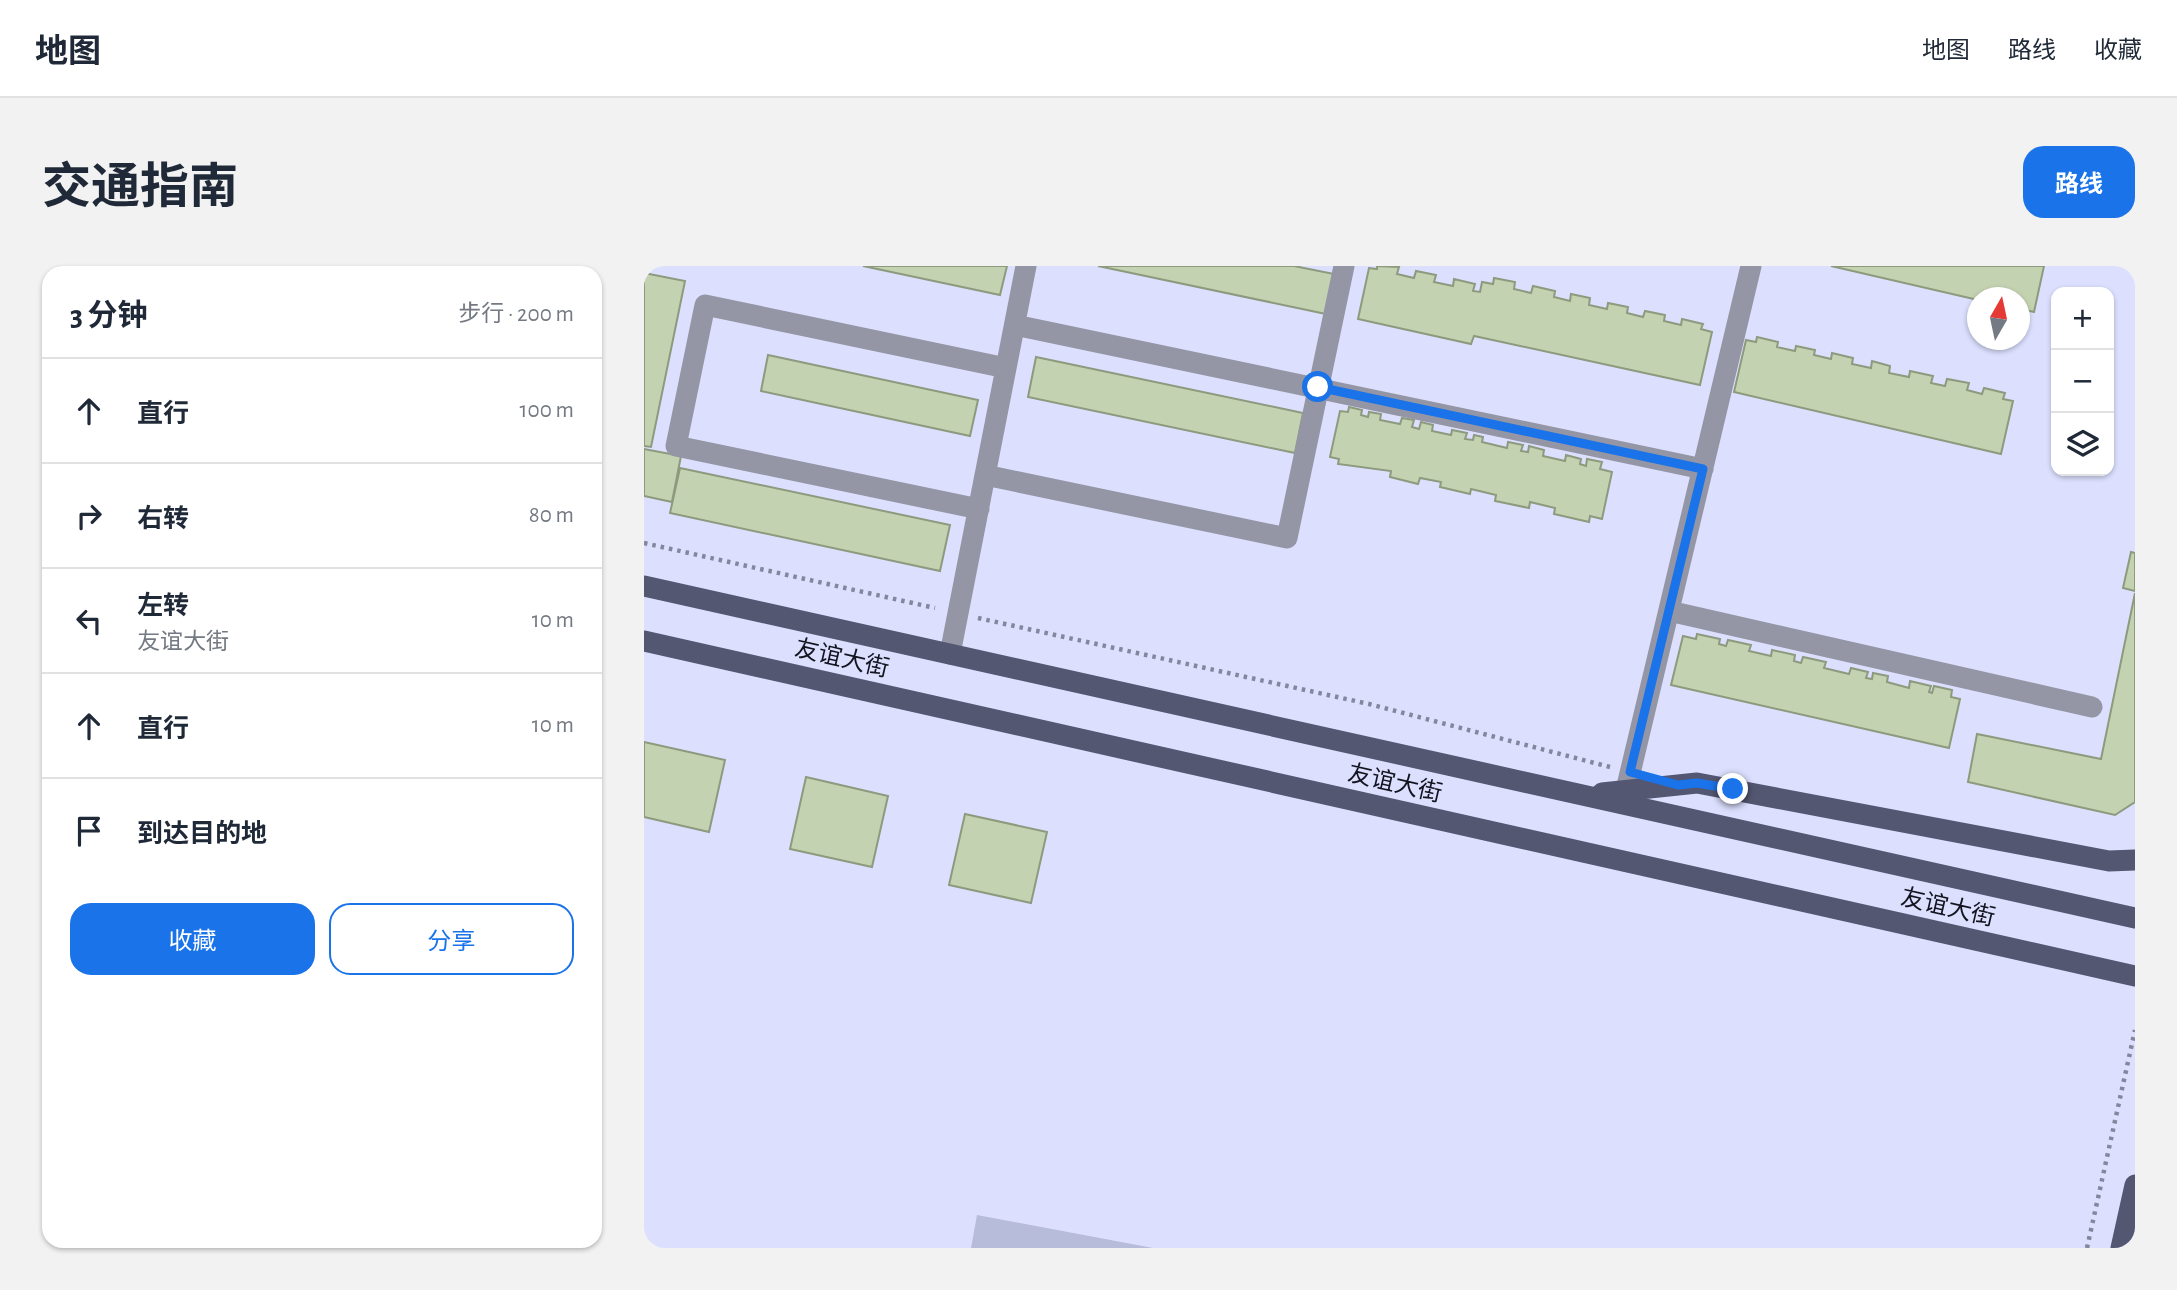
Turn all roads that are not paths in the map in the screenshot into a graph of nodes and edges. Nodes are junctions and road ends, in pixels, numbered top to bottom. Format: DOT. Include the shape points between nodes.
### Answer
graph roads {
  1 [pos="1026,266"];
  2 [pos="1344,266"];
  3 [pos="1751,266"];
  4 [pos="1015,325"];
  5 [pos="1006,368"];
  6 [pos="1318,387"];
  7 [pos="1703,469"];
  8 [pos="985,475"];
  9 [pos="979,509"];
  10 [pos="644,586"];
  11 [pos="1669,611"];
  12 [pos="644,641"];
  13 [pos="950,654"];
  14 [pos="2092,707"];
  15 [pos="1628,781"];
  16 [pos="1582,795"];
  17 [pos="2135,860"];
  18 [pos="2135,918"];
  19 [pos="2135,975"];
  20 [pos="2135,1185"];
  21 [pos="2121,1248"];
  1 -- 4 [label="street"];
  2 -- 6 [label="street"];
  3 -- 7 [label="street"];
  4 -- 5 [label="street"];
  4 -- 6 [label="street"];
  5 -- 8 [label="street"];
  5 -- 9 [label="street" via="705,305 676,446"];
  6 -- 7 [label="street"];
  6 -- 8 [label="street" via="1287,538"];
  7 -- 11 [label="street"];
  8 -- 9 [label="street"];
  9 -- 13 [label="street"];
  10 -- 13 [label="main road, 友谊大街"];
  11 -- 14 [label="street"];
  11 -- 15 [label="street"];
  12 -- 19 [label="main road, 友谊大街"];
  13 -- 16 [label="main road, 友谊大街"];
  15 -- 16 [label="main road"];
  15 -- 17 [label="main road" via="1697,783 2109,861"];
  16 -- 18 [label="main road, 友谊大街"];
  20 -- 21 [label="main road"];
}
